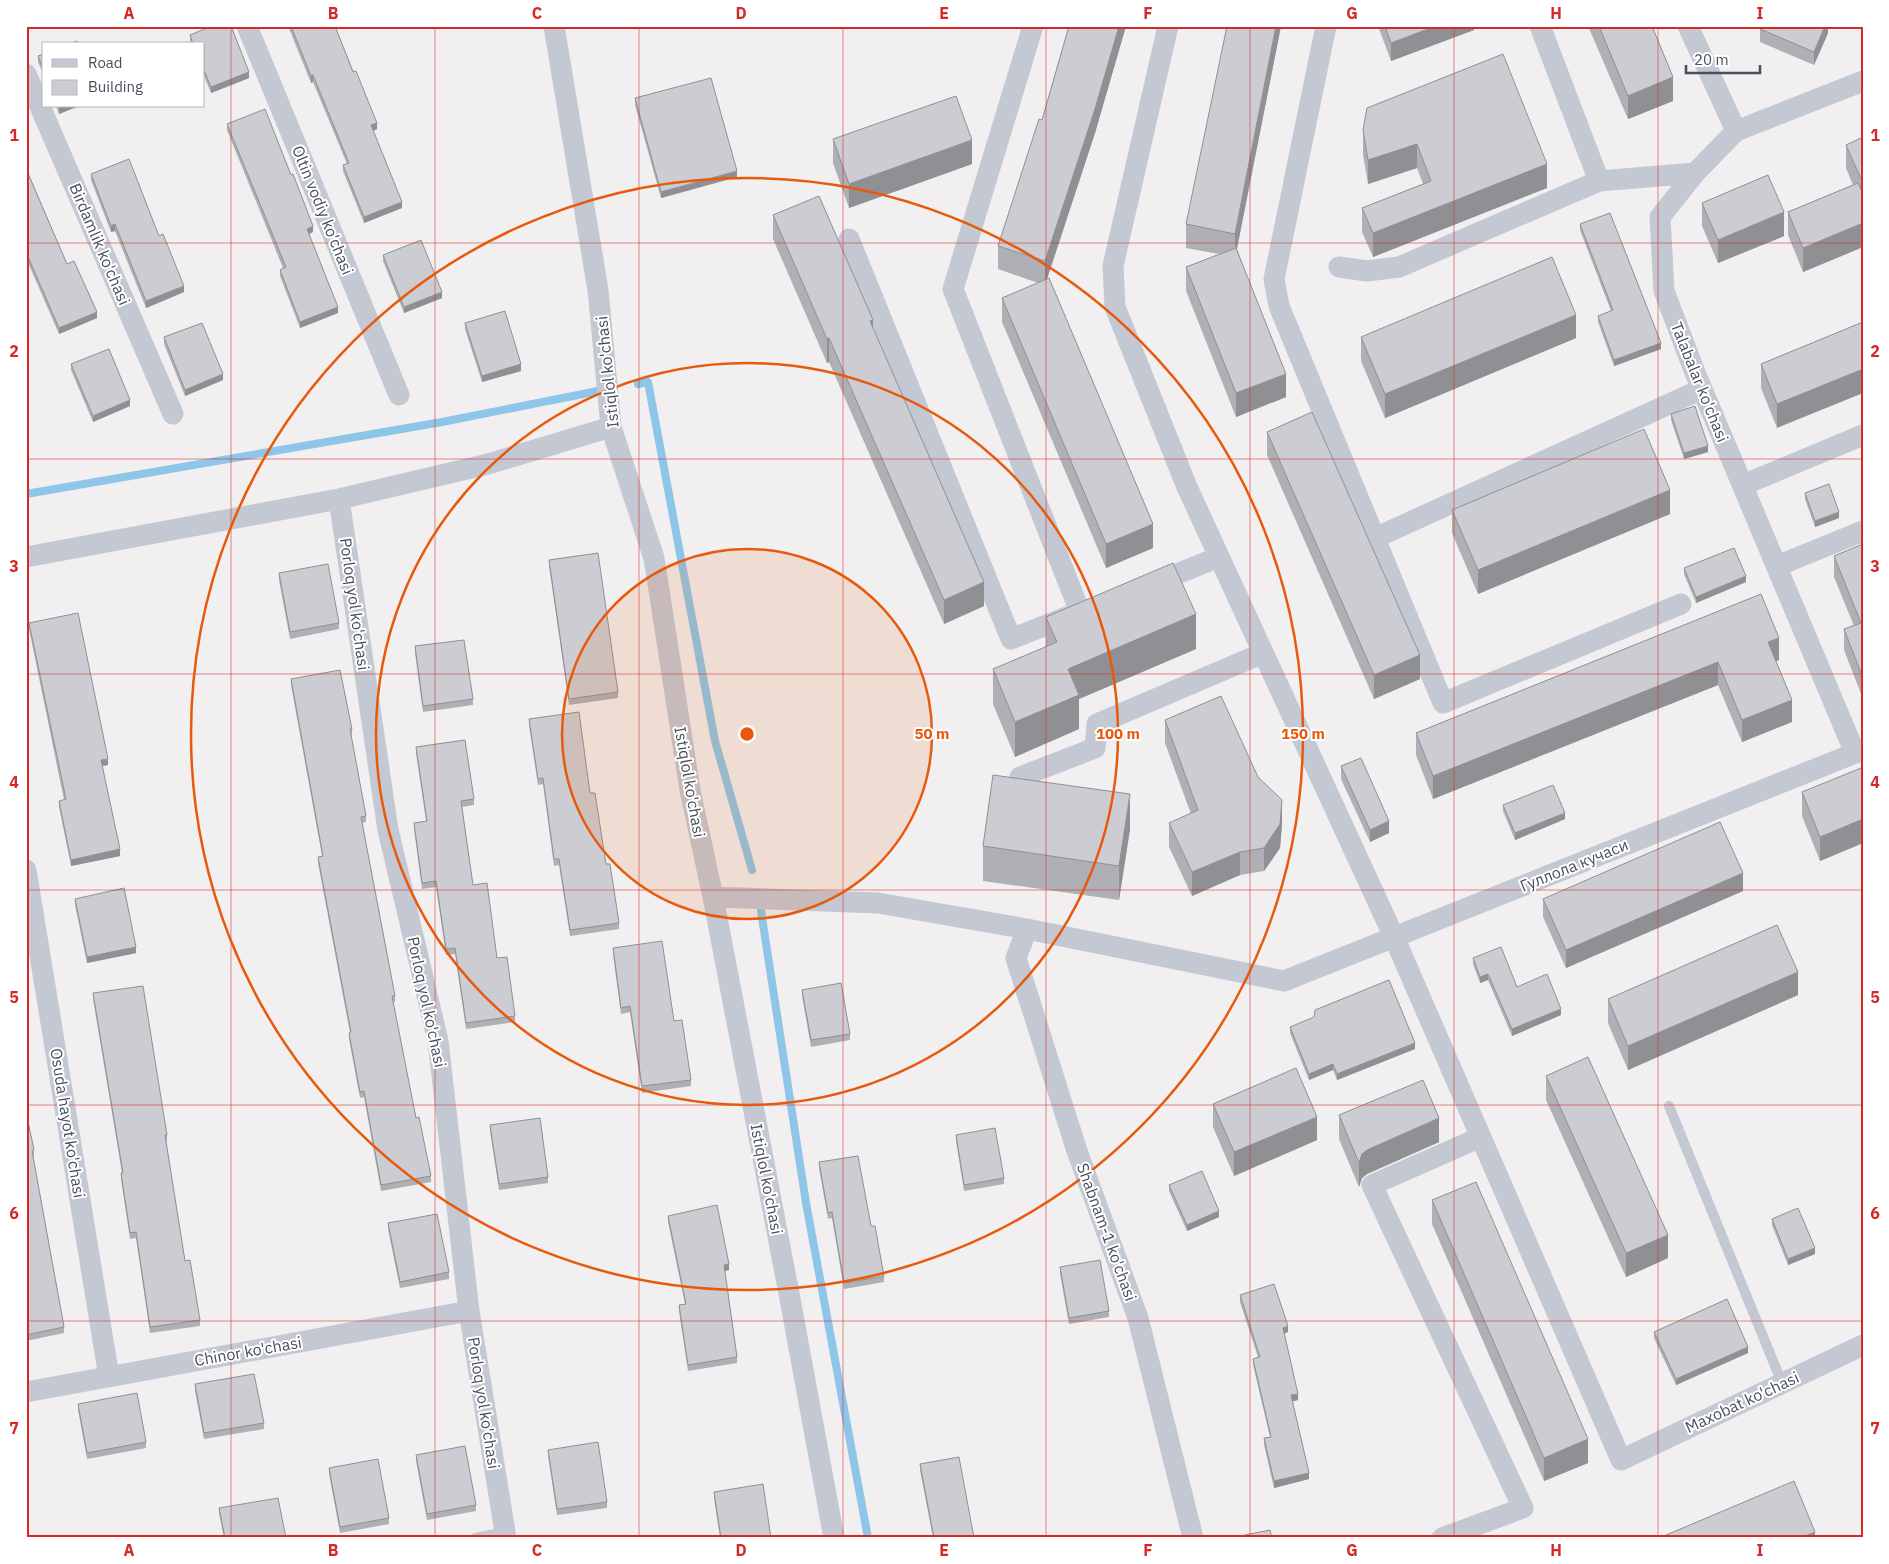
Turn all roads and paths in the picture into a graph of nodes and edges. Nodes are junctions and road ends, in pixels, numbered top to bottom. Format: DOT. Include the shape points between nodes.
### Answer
graph roads {
  1 [pos="247,26"];
  2 [pos="554,26"];
  3 [pos="1033,26"];
  4 [pos="1168,26"];
  5 [pos="1326,26"];
  6 [pos="1540,26"];
  7 [pos="1688,26"];
  8 [pos="26,74"];
  9 [pos="1863,81"];
  10 [pos="1736,131"];
  11 [pos="1695,173"];
  12 [pos="1599,181"];
  13 [pos="848,239"];
  14 [pos="1339,267"];
  15 [pos="1702,389"];
  16 [pos="399,395"];
  17 [pos="173,414"];
  18 [pos="611,427"];
  19 [pos="1863,435"];
  20 [pos="1743,485"];
  21 [pos="339,499"];
  22 [pos="1863,531"];
  23 [pos="1375,538"];
  24 [pos="26,557"];
  25 [pos="1219,557"];
  26 [pos="1777,566"];
  27 [pos="1136,590"];
  28 [pos="1681,604"];
  29 [pos="1263,653"];
  30 [pos="1859,751"];
  31 [pos="1020,777"];
  32 [pos="26,870"];
  33 [pos="713,897"];
  34 [pos="1026,929"];
  35 [pos="1394,937"];
  36 [pos="1669,1106"];
  37 [pos="1481,1137"];
  38 [pos="469,1311"];
  39 [pos="1863,1345"];
  40 [pos="109,1377"];
  41 [pos="1782,1383"];
  42 [pos="26,1392"];
  43 [pos="1469,1532"];
  44 [pos="505,1535"];
  45 [pos="475,1538"];
  46 [pos="834,1538"];
  47 [pos="1193,1538"];
  48 [pos="1442,1538"];
  1 -- 16 [label="street, Oltin vodiy ko'chasi"];
  2 -- 18 [label="street, Istiqlol ko'chasi" via="598,290"];
  3 -- 13 [label="street" via="953,289 1089,608 1011,639"];
  4 -- 25 [label="street" via="1113,266 1115,307 1187,487"];
  5 -- 23 [label="street" via="1274,278 1279,306"];
  6 -- 12 [label="street"];
  7 -- 10 [label="street"];
  8 -- 17 [label="street, Birdamlik ko'chasi"];
  9 -- 10 [label="street"];
  10 -- 11 [label="street, Talabalar ko'chasi"];
  11 -- 12 [label="street"];
  11 -- 15 [label="street, Talabalar ko'chasi" via="1660,217 1664,291"];
  12 -- 14 [label="street" via="1399,267 1367,272"];
  15 -- 20 [label="street, Talabalar ko'chasi"];
  15 -- 23 [label="street"];
  18 -- 21 [label="street" via="488,464"];
  18 -- 33 [label="street, Istiqlol ko'chasi" via="654,558 690,790"];
  19 -- 20 [label="street"];
  20 -- 26 [label="street, Talabalar ko'chasi"];
  21 -- 24 [label="street"];
  21 -- 38 [label="street, Porloq yol ko'chasi" via="388,830 438,1041"];
  22 -- 26 [label="street"];
  23 -- 28 [label="street" via="1443,703"];
  25 -- 27 [label="street"];
  25 -- 29 [label="street"];
  26 -- 30 [label="street, Talabalar ko'chasi"];
  29 -- 31 [label="street" via="1097,724 1095,748"];
  29 -- 35 [label="street"];
  30 -- 35 [label="street, Гуллола кучаси"];
  32 -- 40 [label="street, Osuda hayot ko'chasi"];
  33 -- 34 [label="street" via="878,904"];
  33 -- 46 [label="street, Istiqlol ko'chasi"];
  34 -- 35 [label="street, Гуллола кучаси" via="1284,981"];
  34 -- 47 [label="street, Shabnam-1 ko'chasi" via="1016,958 1078,1151 1138,1318"];
  35 -- 37 [label="street"];
  36 -- 41 [label="lane"];
  37 -- 41 [label="street, Maxobat ko'chasi" via="1621,1460"];
  37 -- 43 [label="street" via="1372,1185 1523,1508"];
  38 -- 40 [label="street, Chinor ko'chasi"];
  38 -- 44 [label="street, Porloq yol ko'chasi"];
  39 -- 41 [label="street, Maxobat ko'chasi"];
  40 -- 42 [label="street, Chinor ko'chasi"];
  43 -- 48 [label="street"];
  44 -- 45 [label="lane"];
}
